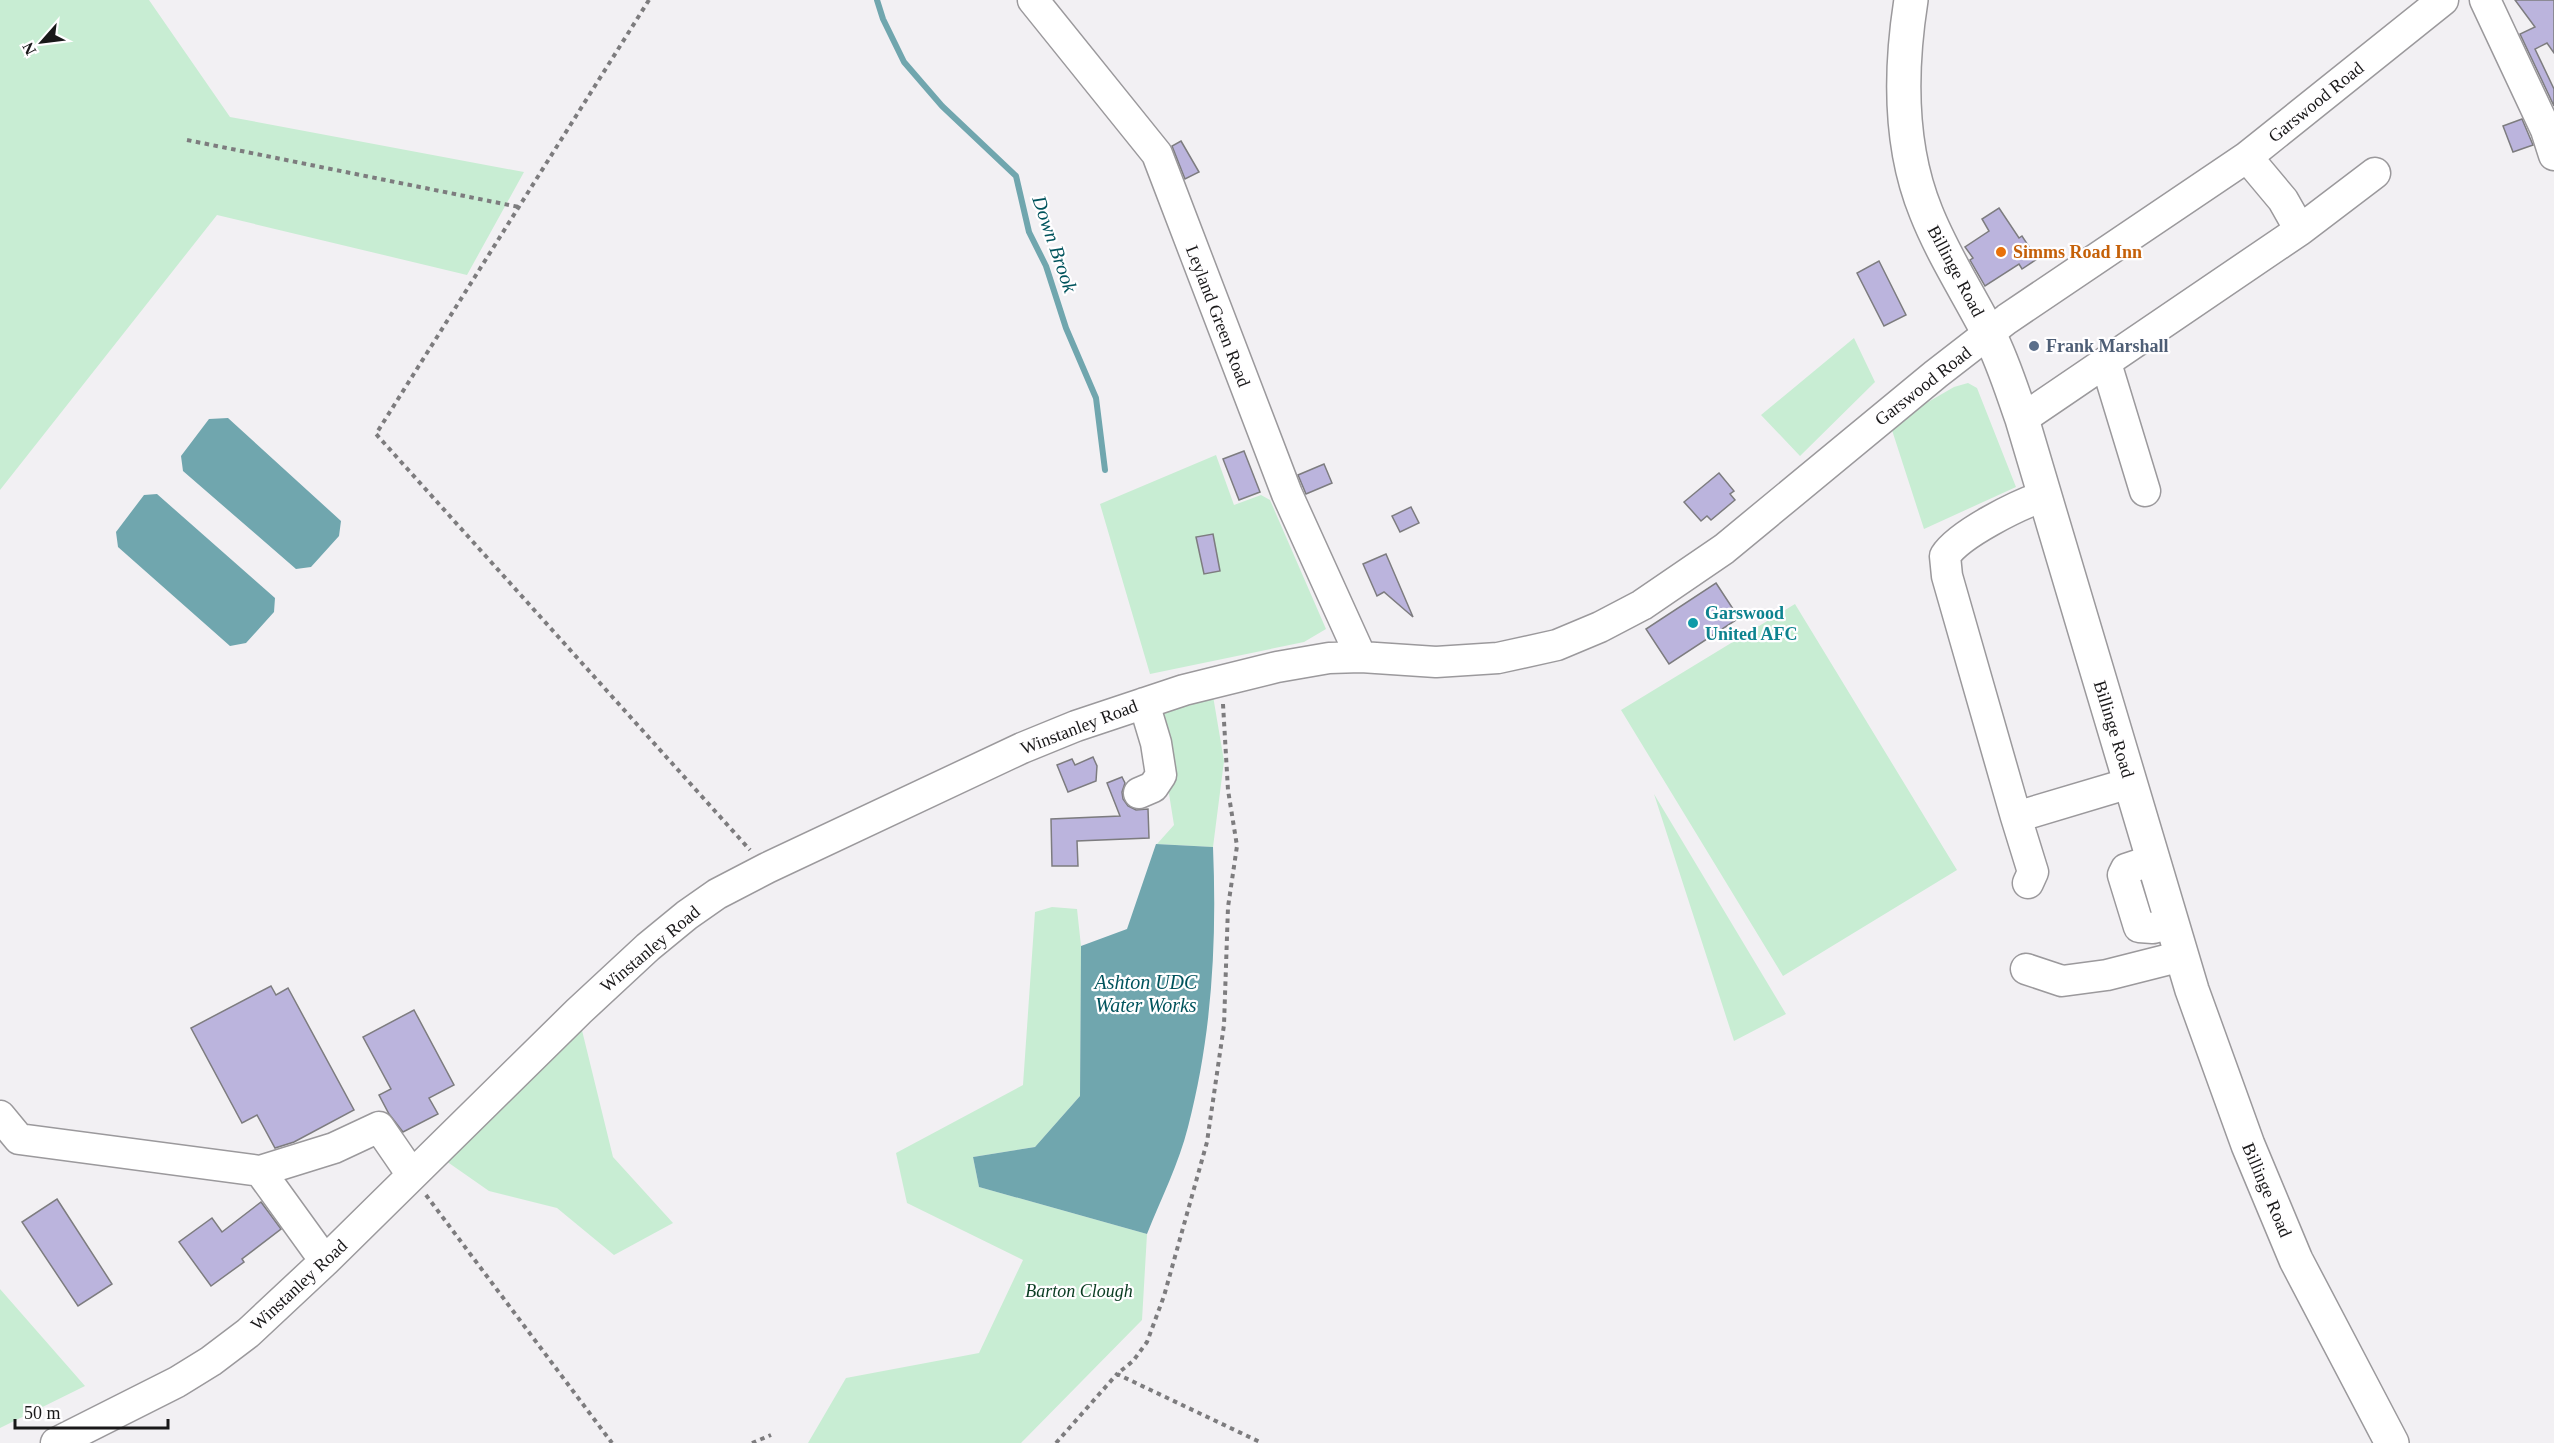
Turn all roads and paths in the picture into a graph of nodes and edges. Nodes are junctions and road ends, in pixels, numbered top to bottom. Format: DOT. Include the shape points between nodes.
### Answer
graph roads {
  1 [pos="649,0"];
  2 [pos="1034,0"];
  3 [pos="1911,0"];
  4 [pos="2443,0"];
  5 [pos="2486,0"];
  6 [pos="2549,120"];
  7 [pos="187,140"];
  8 [pos="2554,155"];
  9 [pos="2247,157"];
  10 [pos="2375,173"];
  11 [pos="519,207"];
  12 [pos="2300,230"];
  13 [pos="1989,334"];
  14 [pos="2106,363"];
  15 [pos="2022,419"];
  16 [pos="2145,491"];
  17 [pos="2045,496"];
  18 [pos="1361,657"];
  19 [pos="1222,681"];
  20 [pos="1144,703"];
  21 [pos="2130,783"];
  22 [pos="1139,793"];
  23 [pos="2016,817"];
  24 [pos="767,868"];
  25 [pos="2028,883"];
  26 [pos="2182,956"];
  27 [pos="2026,969"];
  28 [pos="0,1116"];
  29 [pos="260,1172"];
  30 [pos="412,1175"];
  31 [pos="325,1261"];
  32 [pos="1117,1374"];
  33 [pos="771,1435"];
  34 [pos="56,1443"];
  35 [pos="612,1443"];
  36 [pos="752,1443"];
  37 [pos="1056,1443"];
  38 [pos="1262,1443"];
  39 [pos="2392,1443"];
  1 -- 11 [label="path"];
  2 -- 18 [label="street, Leyland Green Road" via="1157,154 1287,494"];
  3 -- 13 [label="main road, Billinge Road" via="1903,100 1915,179 1932,227"];
  4 -- 9 [label="street, Garswood Road"];
  5 -- 6 [label="street"];
  6 -- 8 [label="street"];
  7 -- 11 [label="path"];
  9 -- 12 [label="street" via="2283,200"];
  9 -- 13 [label="street, Garswood Road"];
  10 -- 12 [label="street"];
  11 -- 24 [label="path" via="376,434"];
  12 -- 14 [label="street"];
  13 -- 15 [label="main road, Billinge Road"];
  13 -- 18 [label="street, Garswood Road" via="1936,374 1803,495 1642,605 1578,638 1488,659 1436,662"];
  14 -- 15 [label="street"];
  14 -- 16 [label="street"];
  15 -- 17 [label="main road, Billinge Road"];
  17 -- 21 [label="main road, Billinge Road"];
  17 -- 23 [label="street" via="2000,516 1955,544 1945,556 1947,576"];
  18 -- 19 [label="street, Winstanley Road" via="1304,661"];
  19 -- 20 [label="street, Winstanley Road"];
  19 -- 32 [label="path" via="1228,790 1237,846 1228,907 1224,1025 1207,1142 1164,1296 1147,1342"];
  20 -- 22 [label="street" via="1161,775 1153,786"];
  20 -- 24 [label="street, Winstanley Road" via="1022,748"];
  21 -- 23 [label="street"];
  21 -- 26 [label="main road, Billinge Road"];
  23 -- 25 [label="street" via="2033,872"];
  24 -- 30 [label="street, Winstanley Road" via="717,894 648,947"];
  26 -- 27 [label="street" via="2107,975 2062,981"];
  26 -- 39 [label="main road, Billinge Road" via="2248,1145 2296,1260"];
  28 -- 29 [label="street" via="19,1139"];
  29 -- 30 [label="street" via="334,1148 379,1126"];
  29 -- 31 [label="street"];
  30 -- 31 [label="street, Winstanley Road"];
  30 -- 35 [label="path"];
  31 -- 34 [label="street, Winstanley Road" via="248,1333 211,1361"];
  32 -- 37 [label="path"];
  32 -- 38 [label="path"];
  33 -- 36 [label="path"];
}
